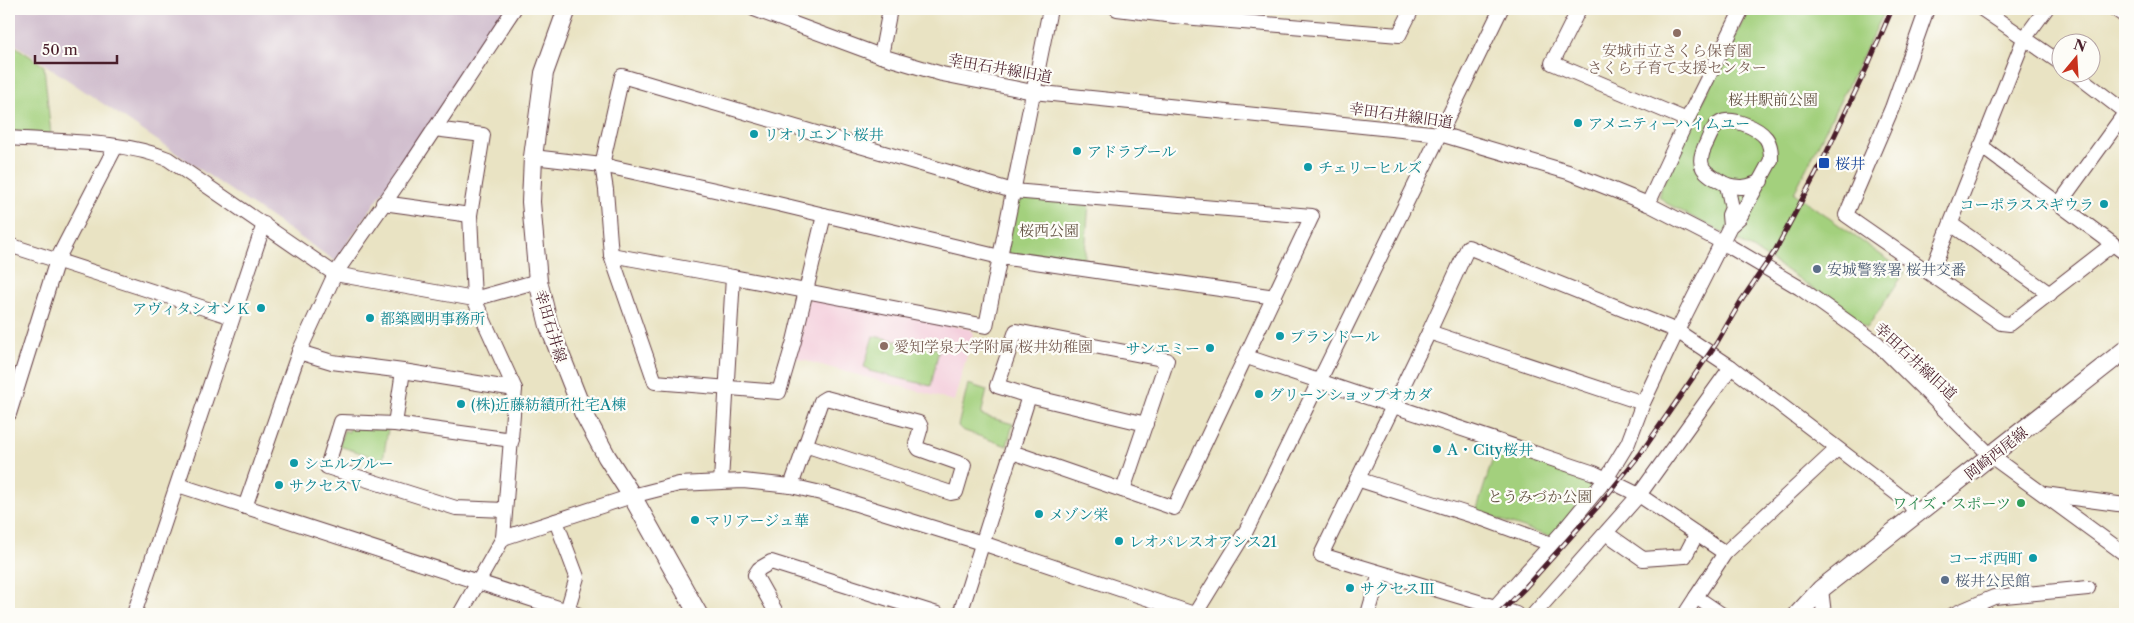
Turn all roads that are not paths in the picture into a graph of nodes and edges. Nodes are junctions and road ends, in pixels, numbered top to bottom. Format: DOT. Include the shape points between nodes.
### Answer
graph roads {
  1 [pos="514,9"];
  2 [pos="566,9"];
  3 [pos="754,9"];
  4 [pos="890,9"];
  5 [pos="1050,9"];
  6 [pos="1117,9"];
  7 [pos="1412,9"];
  8 [pos="1501,9"];
  9 [pos="1580,9"];
  10 [pos="1742,9"];
  11 [pos="1927,9"];
  12 [pos="1982,9"];
  13 [pos="2046,9"];
  14 [pos="2115,9"];
  15 [pos="1155,11"];
  16 [pos="1240,14"];
  17 [pos="2125,16"];
  18 [pos="2024,39"];
  19 [pos="881,56"];
  20 [pos="2052,57"];
  21 [pos="2086,82"];
  22 [pos="1033,92"];
  23 [pos="2125,112"];
  24 [pos="1687,120"];
  25 [pos="434,129"];
  26 [pos="1440,134"];
  27 [pos="9,138"];
  28 [pos="116,146"];
  29 [pos="1981,146"];
  30 [pos="533,157"];
  31 [pos="602,165"];
  32 [pos="1762,181"];
  33 [pos="1727,185"];
  34 [pos="1012,191"];
  35 [pos="383,203"];
  36 [pos="1648,204"];
  37 [pos="2059,204"];
  38 [pos="470,215"];
  39 [pos="824,215"];
  40 [pos="264,224"];
  41 [pos="1951,224"];
  42 [pos="1730,226"];
  43 [pos="1722,242"];
  44 [pos="2113,244"];
  45 [pos="9,245"];
  46 [pos="2125,253"];
  47 [pos="611,255"];
  48 [pos="1000,257"];
  49 [pos="57,260"];
  50 [pos="1931,273"];
  51 [pos="335,274"];
  52 [pos="733,277"];
  53 [pos="538,281"];
  54 [pos="805,290"];
  55 [pos="2050,294"];
  56 [pos="1275,297"];
  57 [pos="474,299"];
  58 [pos="232,317"];
  59 [pos="1677,331"];
  60 [pos="1429,332"];
  61 [pos="298,352"];
  62 [pos="2124,354"];
  63 [pos="1246,357"];
  64 [pos="1731,367"];
  65 [pos="403,371"];
  66 [pos="1319,381"];
  67 [pos="725,388"];
  68 [pos="515,389"];
  69 [pos="1030,396"];
  70 [pos="1643,403"];
  71 [pos="1393,405"];
  72 [pos="9,414"];
  73 [pos="395,424"];
  74 [pos="1146,424"];
  75 [pos="512,440"];
  76 [pos="805,445"];
  77 [pos="1837,449"];
  78 [pos="1012,452"];
  79 [pos="1991,456"];
  80 [pos="1357,479"];
  81 [pos="1606,479"];
  82 [pos="722,481"];
  83 [pos="178,485"];
  84 [pos="791,486"];
  85 [pos="1123,490"];
  86 [pos="2043,494"];
  87 [pos="1639,495"];
  88 [pos="632,496"];
  89 [pos="2125,504"];
  90 [pos="245,507"];
  91 [pos="505,510"];
  92 [pos="1916,514"];
  93 [pos="556,521"];
  94 [pos="1606,533"];
  95 [pos="1696,535"];
  96 [pos="503,538"];
  97 [pos="982,543"];
  98 [pos="1551,544"];
  99 [pos="1725,552"];
  100 [pos="2125,554"];
  101 [pos="1380,573"];
  102 [pos="478,584"];
  103 [pos="2088,588"];
  104 [pos="1821,589"];
  105 [pos="1696,597"];
  106 [pos="1495,607"];
  107 [pos="572,613"];
  108 [pos="134,614"];
  109 [pos="460,614"];
  110 [pos="698,614"];
  111 [pos="777,614"];
  112 [pos="938,614"];
  113 [pos="960,614"];
  114 [pos="1194,614"];
  115 [pos="1368,614"];
  116 [pos="1516,614"];
  117 [pos="1534,614"];
  118 [pos="1685,614"];
  119 [pos="1721,614"];
  120 [pos="1798,614"];
  121 [pos="1824,614"];
  122 [pos="1954,614"];
  1 -- 25 [label="street"];
  2 -- 30 [label="main road, 幸田石井線" via="544,73"];
  3 -- 19 [label="street, 幸田石井線旧道"];
  4 -- 19 [label="street"];
  5 -- 22 [label="street"];
  6 -- 15 [label="street"];
  7 -- 16 [label="street" via="1399,35"];
  8 -- 26 [label="street"];
  9 -- 24 [label="street" via="1552,63"];
  10 -- 24 [label="street"];
  11 -- 50 [label="street" via="1892,108 1846,215"];
  12 -- 18 [label="street"];
  13 -- 18 [label="street"];
  14 -- 17 [label="street"];
  15 -- 16 [label="street"];
  18 -- 20 [label="street"];
  18 -- 29 [label="street"];
  19 -- 22 [label="street, 幸田石井線旧道" via="942,74"];
  21 -- 23 [label="street"];
  22 -- 26 [label="street, 幸田石井線旧道"];
  22 -- 34 [label="street"];
  23 -- 37 [label="street"];
  24 -- 36 [label="street"];
  25 -- 35 [label="street"];
  25 -- 38 [label="street" via="483,135"];
  26 -- 36 [label="street, 幸田石井線旧道" via="1568,172"];
  26 -- 66 [label="street"];
  27 -- 28 [label="street"];
  28 -- 40 [label="street" via="144,150 168,159"];
  28 -- 49 [label="street"];
  29 -- 37 [label="street"];
  29 -- 41 [label="street"];
  30 -- 31 [label="street"];
  30 -- 53 [label="main road, 幸田石井線" via="532,202"];
  31 -- 34 [label="street" via="622,76"];
  31 -- 39 [label="street"];
  31 -- 47 [label="street"];
  32 -- 33 [label="street" via="1742,188"];
  32 -- 33 [label="street" via="1771,160 1772,151 1767,140 1761,133 1731,120 1720,122 1713,130 1700,158 1704,171"];
  32 -- 42 [label="street" via="1740,217"];
  33 -- 42 [label="street" via="1732,208"];
  34 -- 48 [label="street"];
  34 -- 56 [label="street" via="1312,216"];
  35 -- 38 [label="street"];
  35 -- 51 [label="street"];
  36 -- 43 [label="street, 幸田石井線旧道"];
  37 -- 44 [label="street"];
  38 -- 57 [label="street"];
  39 -- 48 [label="street"];
  39 -- 54 [label="street"];
  40 -- 51 [label="street"];
  40 -- 58 [label="street"];
  41 -- 50 [label="street"];
  41 -- 55 [label="street"];
  42 -- 43 [label="street"];
  43 -- 59 [label="street"];
  43 -- 79 [label="street, 幸田石井線旧道" via="1800,288 1877,343"];
  44 -- 46 [label="street"];
  44 -- 55 [label="street"];
  45 -- 49 [label="street"];
  47 -- 52 [label="street"];
  47 -- 67 [label="street" via="655,382"];
  48 -- 54 [label="street" via="986,326"];
  48 -- 56 [label="street"];
  49 -- 58 [label="street"];
  49 -- 72 [label="street"];
  50 -- 55 [label="street" via="2001,323 2010,324"];
  51 -- 57 [label="street"];
  51 -- 61 [label="street"];
  52 -- 54 [label="street"];
  52 -- 67 [label="street"];
  53 -- 57 [label="street"];
  53 -- 88 [label="main road, 幸田石井線" via="549,326 583,412 615,472"];
  54 -- 67 [label="street" via="779,392"];
  56 -- 63 [label="street"];
  57 -- 68 [label="street"];
  58 -- 83 [label="street"];
  59 -- 60 [label="street" via="1468,247"];
  59 -- 64 [label="street"];
  59 -- 70 [label="street"];
  60 -- 70 [label="street"];
  60 -- 71 [label="street"];
  61 -- 65 [label="street" via="332,362"];
  61 -- 90 [label="street"];
  62 -- 79 [label="main road, 岡崎西尾線"];
  63 -- 66 [label="street"];
  63 -- 85 [label="street" via="1174,508"];
  64 -- 77 [label="street"];
  64 -- 87 [label="street"];
  65 -- 68 [label="street"];
  65 -- 73 [label="street"];
  66 -- 71 [label="street"];
  66 -- 114 [label="street" via="1246,531"];
  67 -- 82 [label="street"];
  68 -- 75 [label="street"];
  69 -- 74 [label="street"];
  69 -- 74 [label="street" via="997,386 1016,331 1168,360"];
  69 -- 78 [label="street"];
  70 -- 81 [label="street" via="1628,443"];
  71 -- 80 [label="street"];
  71 -- 81 [label="street"];
  73 -- 75 [label="street"];
  73 -- 91 [label="street" via="341,422 327,467 456,508"];
  74 -- 85 [label="street"];
  75 -- 91 [label="street"];
  76 -- 76 [label="street" via="821,401 826,398 919,423 921,427 916,444 919,449 964,466 956,492 951,493"];
  76 -- 84 [label="street"];
  77 -- 92 [label="street" via="1909,503"];
  77 -- 99 [label="street"];
  78 -- 85 [label="street"];
  78 -- 97 [label="street"];
  79 -- 86 [label="street, 幸田石井線旧道"];
  79 -- 92 [label="main road, 岡崎西尾線"];
  80 -- 98 [label="street"];
  80 -- 101 [label="street" via="1321,555"];
  81 -- 87 [label="street"];
  81 -- 98 [label="street"];
  82 -- 84 [label="street"];
  82 -- 88 [label="street" via="679,484"];
  83 -- 90 [label="street"];
  83 -- 108 [label="street"];
  84 -- 97 [label="street"];
  86 -- 89 [label="street"];
  86 -- 100 [label="street, 幸田石井線旧道"];
  87 -- 94 [label="street"];
  87 -- 95 [label="street"];
  88 -- 93 [label="street"];
  88 -- 110 [label="main road, 幸田石井線"];
  90 -- 102 [label="street"];
  91 -- 96 [label="street"];
  92 -- 104 [label="main road, 岡崎西尾線"];
  93 -- 96 [label="street"];
  93 -- 107 [label="street" via="577,576"];
  94 -- 95 [label="street" via="1643,559 1685,556"];
  94 -- 117 [label="street"];
  95 -- 99 [label="street"];
  96 -- 102 [label="street"];
  97 -- 113 [label="street"];
  97 -- 114 [label="street"];
  98 -- 106 [label="street"];
  99 -- 105 [label="street"];
  101 -- 106 [label="street"];
  101 -- 115 [label="street"];
  102 -- 107 [label="street"];
  102 -- 109 [label="street"];
  103 -- 122 [label="street" via="1994,597"];
  104 -- 120 [label="main road, 岡崎西尾線"];
  104 -- 121 [label="street"];
  105 -- 118 [label="street"];
  105 -- 119 [label="street"];
  106 -- 116 [label="street"];
  111 -- 112 [label="street" via="755,575 771,562"];
}
